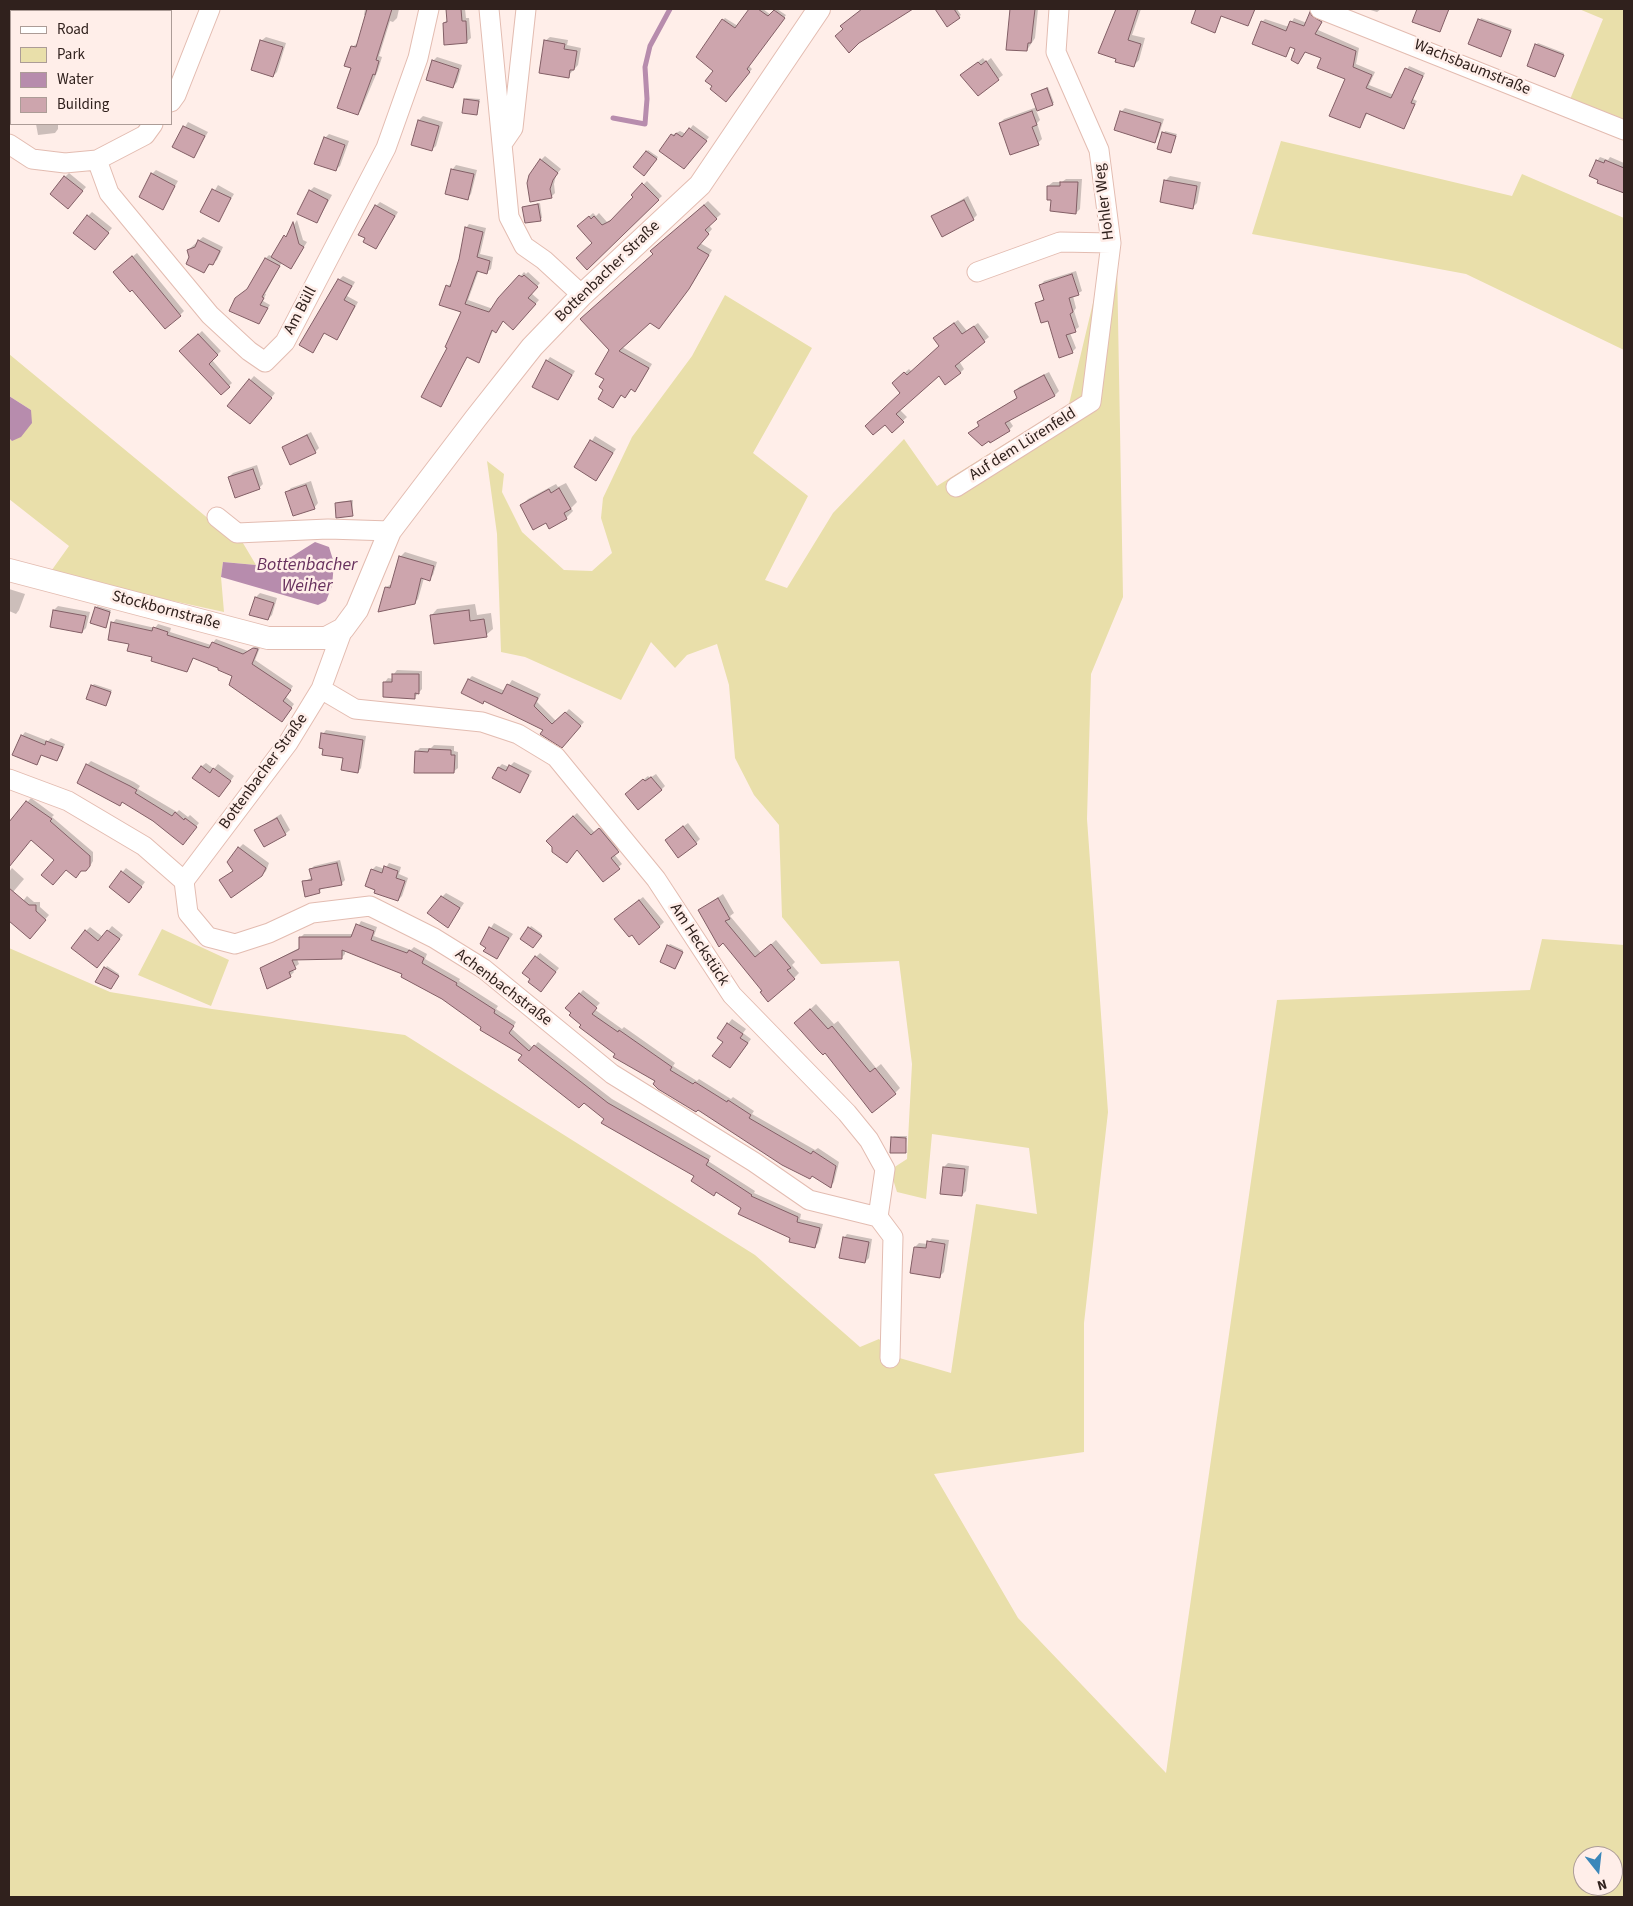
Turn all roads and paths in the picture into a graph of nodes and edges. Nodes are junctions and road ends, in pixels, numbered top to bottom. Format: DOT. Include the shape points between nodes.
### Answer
graph roads {
  1 [pos="210,9"];
  2 [pos="428,9"];
  3 [pos="489,9"];
  4 [pos="526,9"];
  5 [pos="819,9"];
  6 [pos="1059,9"];
  7 [pos="1320,9"];
  8 [pos="172,101"];
  9 [pos="152,125"];
  10 [pos="1624,130"];
  11 [pos="9,144"];
  12 [pos="502,144"];
  13 [pos="97,160"];
  14 [pos="1111,242"];
  15 [pos="977,272"];
  16 [pos="582,295"];
  17 [pos="1091,402"];
  18 [pos="956,487"];
  19 [pos="217,517"];
  20 [pos="390,531"];
  21 [pos="9,570"];
  22 [pos="334,634"];
  23 [pos="321,689"];
  24 [pos="9,779"];
  25 [pos="184,881"];
  26 [pos="878,1217"];
  27 [pos="890,1358"];
  1 -- 8 [label="street"];
  2 -- 13 [label="street, Am Büll" via="418,58 386,148 285,342 265,362 249,351 197,300 109,193"];
  3 -- 12 [label="street"];
  4 -- 12 [label="street" via="513,128"];
  5 -- 16 [label="street, Bottenbacher Straße" via="700,185"];
  6 -- 14 [label="street, Hohler Weg" via="1056,52 1099,150"];
  7 -- 10 [label="street, Wachsbaumstraße"];
  9 -- 13 [label="street" via="145,135"];
  11 -- 13 [label="street" via="32,159 65,163"];
  12 -- 16 [label="street" via="509,217 524,246"];
  14 -- 15 [label="street" via="1060,242"];
  14 -- 17 [label="street, Hohler Weg"];
  16 -- 20 [label="street, Bottenbacher Straße" via="532,347"];
  17 -- 18 [label="street, Auf dem Lürenfeld"];
  19 -- 20 [label="street" via="238,533 328,529"];
  20 -- 22 [label="street, Bottenbacher Straße" via="357,610"];
  21 -- 22 [label="street, Stockbornstraße" via="268,638"];
  22 -- 23 [label="street, Bottenbacher Straße"];
  23 -- 25 [label="street, Bottenbacher Straße" via="288,743"];
  23 -- 26 [label="street, Am Heckstück" via="355,709 482,722 518,734 556,757 656,879 732,995 847,1112 869,1140 886,1169"];
  24 -- 25 [label="street" via="68,801 144,846"];
  25 -- 26 [label="street, Achenbachstraße" via="188,913 208,936 235,944 312,913 370,906 434,938 484,969 612,1074 809,1200"];
  26 -- 27 [label="street" via="893,1237"];
}
